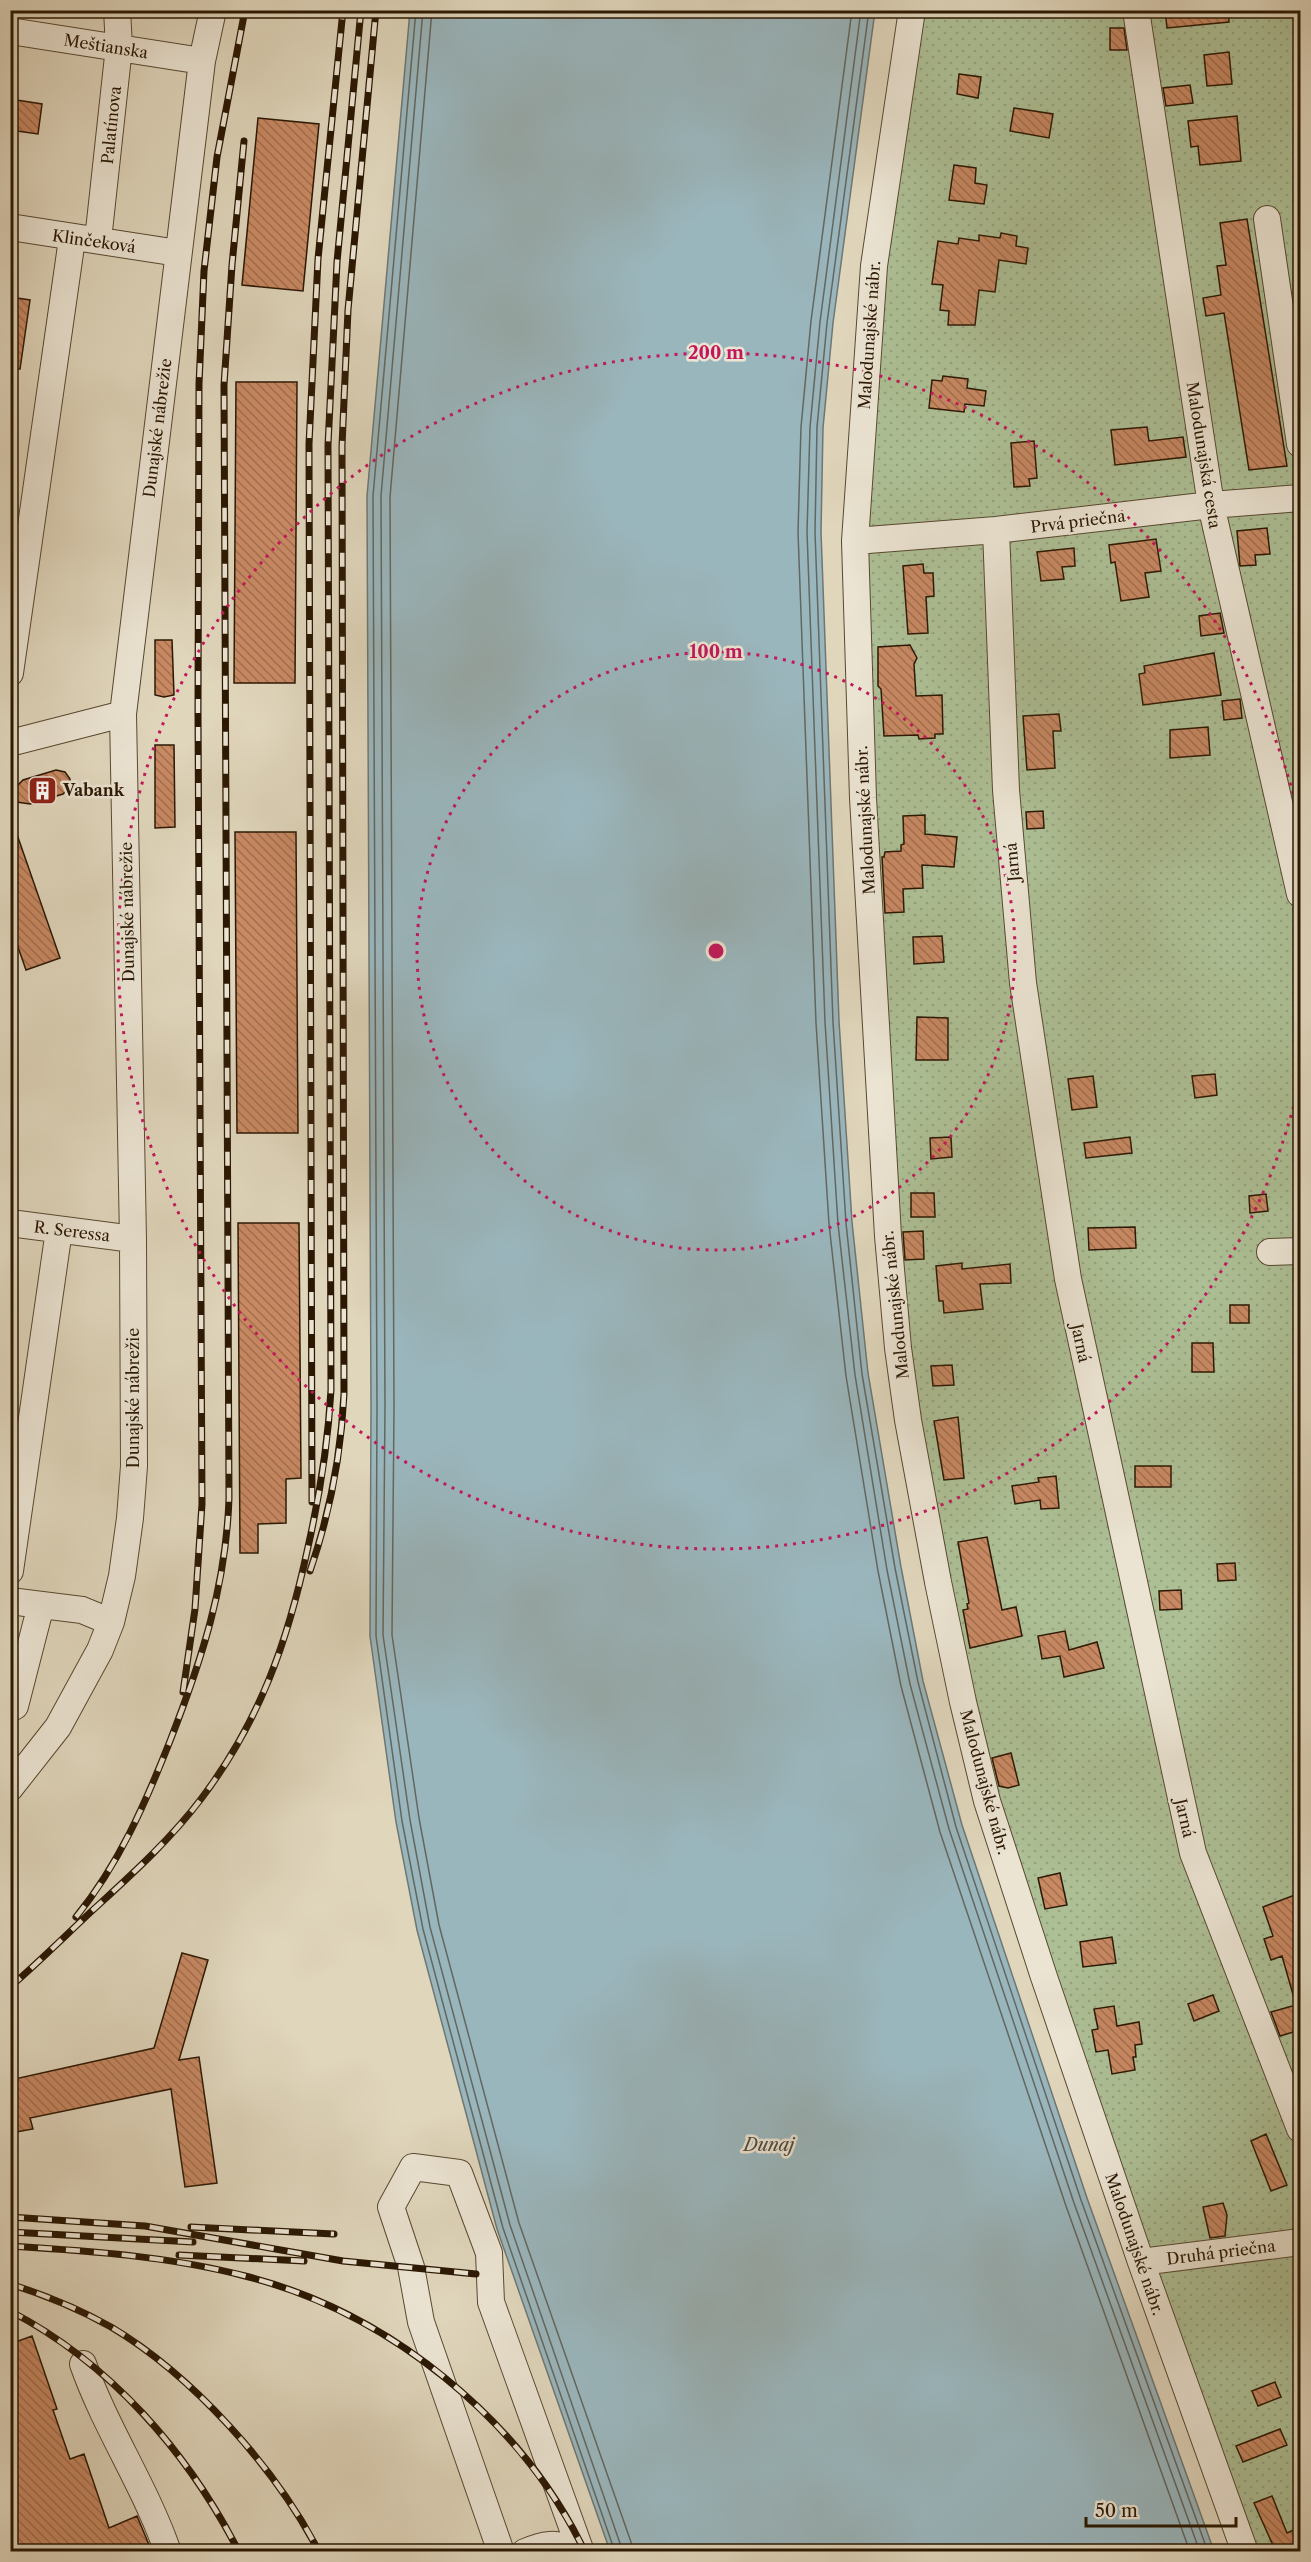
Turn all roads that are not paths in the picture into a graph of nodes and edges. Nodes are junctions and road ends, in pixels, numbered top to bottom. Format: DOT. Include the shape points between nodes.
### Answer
graph roads {
  1 [pos="117,10"];
  2 [pos="213,10"];
  3 [pos="912,10"];
  4 [pos="1136,10"];
  5 [pos="10,31"];
  6 [pos="119,48"];
  7 [pos="202,61"];
  8 [pos="1268,219"];
  9 [pos="10,227"];
  10 [pos="72,239"];
  11 [pos="98,240"];
  12 [pos="178,253"];
  13 [pos="1300,444"];
  14 [pos="1300,498"];
  15 [pos="1211,505"];
  16 [pos="996,530"];
  17 [pos="855,541"];
  18 [pos="10,673"];
  19 [pos="123,714"];
  20 [pos="10,743"];
  21 [pos="1300,894"];
  22 [pos="10,1223"];
  23 [pos="59,1230"];
  24 [pos="133,1239"];
  25 [pos="1300,1251"];
  26 [pos="1270,1252"];
  27 [pos="10,1572"];
  28 [pos="10,1601"];
  29 [pos="41,1605"];
  30 [pos="111,1622"];
  31 [pos="10,1709"];
  32 [pos="10,1788"];
  33 [pos="1300,2129"];
  34 [pos="1300,2242"];
  35 [pos="1141,2262"];
  36 [pos="83,2364"];
  37 [pos="168,2552"];
  38 [pos="501,2552"];
  39 [pos="525,2552"];
  40 [pos="573,2552"];
  41 [pos="581,2552"];
  42 [pos="1245,2552"];
  1 -- 6 [label="street, Palatínova"];
  2 -- 7 [label="street, Dunajské nábrežie"];
  3 -- 17 [label="street, Malodunajské nábr." via="874,266"];
  4 -- 15 [label="street, Malodunajská cesta"];
  5 -- 6 [label="street, Meštianska"];
  6 -- 7 [label="street, Meštianska"];
  6 -- 11 [label="street, Palatínova"];
  7 -- 12 [label="street, Dunajské nábrežie"];
  8 -- 13 [label="street"];
  9 -- 10 [label="street, Klinčeková"];
  10 -- 11 [label="street, Klinčeková"];
  10 -- 18 [label="street"];
  11 -- 12 [label="street, Klinčeková"];
  12 -- 19 [label="street, Dunajské nábrežie"];
  14 -- 15 [label="street, Prvá priečna"];
  15 -- 16 [label="street, Prvá priečna"];
  15 -- 21 [label="street, Malodunajská cesta"];
  16 -- 17 [label="street, Prvá priečna"];
  16 -- 33 [label="street, Jarná" via="1006,790 1023,983 1068,1279 1193,1853"];
  17 -- 35 [label="street, Malodunajské nábr." via="863,798 888,1236 908,1420 940,1593 987,1801"];
  19 -- 20 [label="street"];
  19 -- 24 [label="street, Dunajské nábrežie"];
  22 -- 23 [label="street, R. Seressa"];
  23 -- 24 [label="street, R. Seressa"];
  23 -- 27 [label="street"];
  24 -- 30 [label="street, Dunajské nábrežie" via="134,1466 123,1564"];
  25 -- 26 [label="street"];
  28 -- 29 [label="street"];
  29 -- 30 [label="street" via="82,1610"];
  29 -- 31 [label="street" via="15,1706"];
  30 -- 32 [label="street, Dunajské nábrežie" via="58,1727"];
  34 -- 35 [label="street, Druhá priečna"];
  35 -- 42 [label="street, Malodunajské nábr."];
  36 -- 37 [label="street" via="95,2398 156,2516"];
  38 -- 41 [label="street" via="421,2322 411,2267 391,2206 413,2167 459,2174 489,2253 491,2302"];
  39 -- 40 [label="street" via="544,2544 567,2546"];
}
